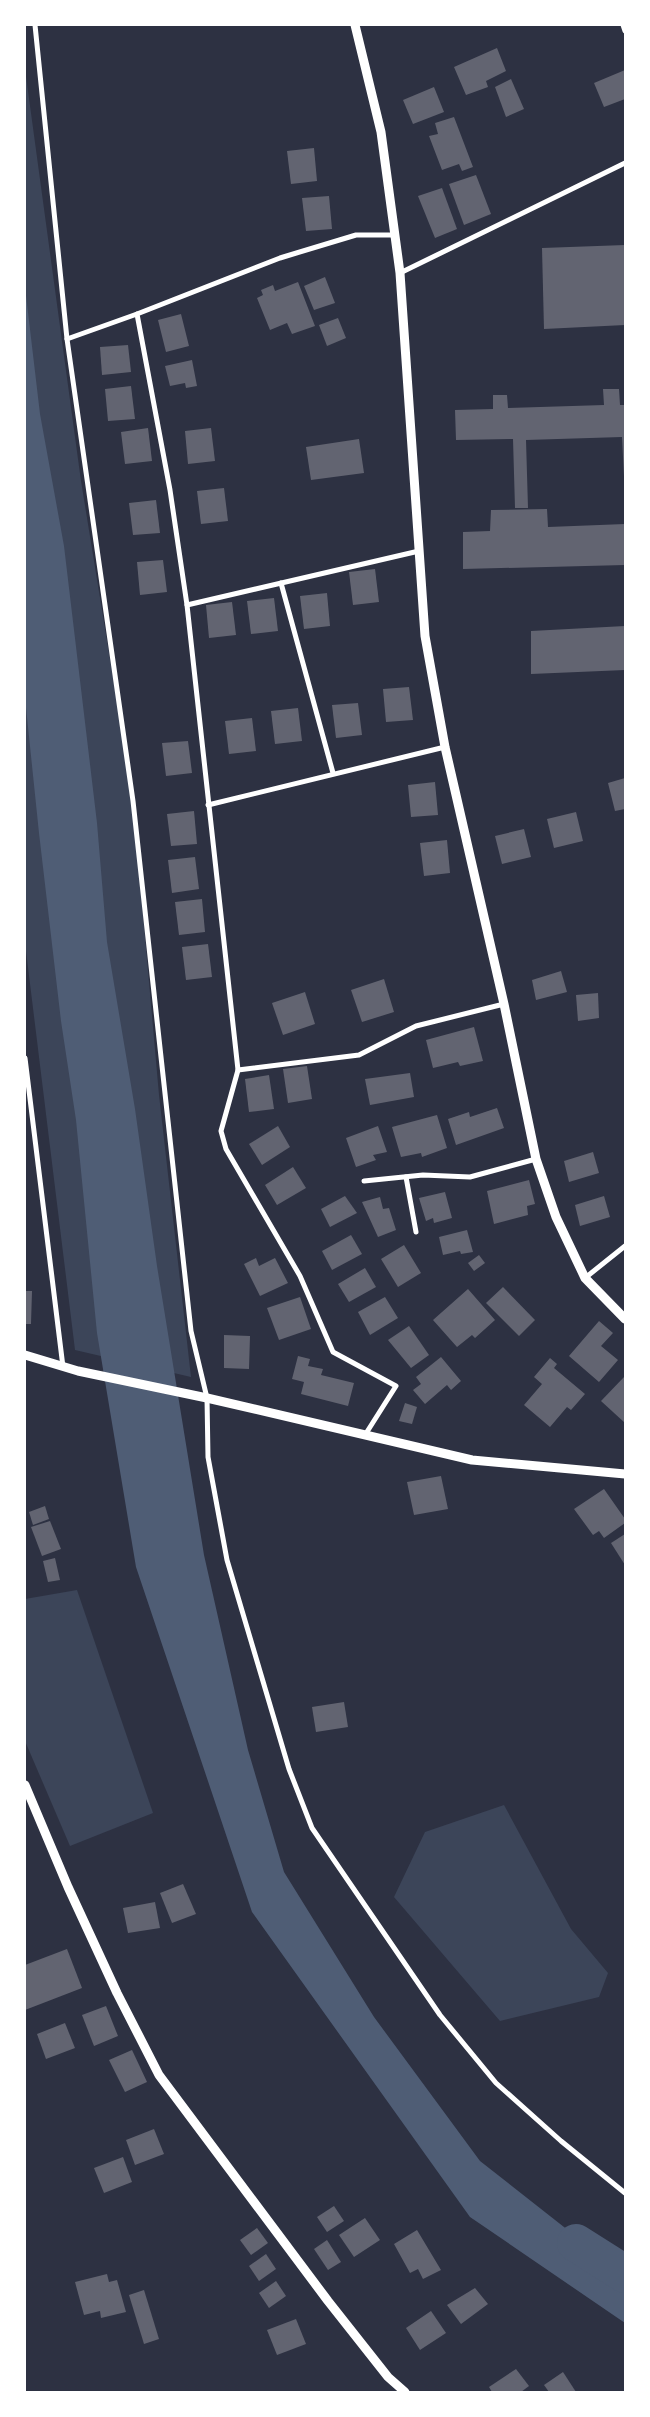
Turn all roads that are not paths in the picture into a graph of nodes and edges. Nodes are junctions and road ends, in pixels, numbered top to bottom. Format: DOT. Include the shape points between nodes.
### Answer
graph roads {
  1 [pos="35,25"];
  2 [pos="355,25"];
  3 [pos="623,25"];
  4 [pos="625,31"];
  5 [pos="625,163"];
  6 [pos="395,235"];
  7 [pos="400,273"];
  8 [pos="137,314"];
  9 [pos="67,339"];
  10 [pos="419,551"];
  11 [pos="281,583"];
  12 [pos="187,604"];
  13 [pos="445,747"];
  14 [pos="333,773"];
  15 [pos="208,805"];
  16 [pos="504,1004"];
  17 [pos="25,1058"];
  18 [pos="238,1070"];
  19 [pos="536,1159"];
  20 [pos="406,1177"];
  21 [pos="364,1181"];
  22 [pos="416,1232"];
  23 [pos="625,1246"];
  24 [pos="585,1278"];
  25 [pos="625,1320"];
  26 [pos="25,1355"];
  27 [pos="63,1367"];
  28 [pos="208,1398"];
  29 [pos="365,1435"];
  30 [pos="625,1474"];
  31 [pos="25,1784"];
  32 [pos="625,2193"];
  33 [pos="405,2392"];
  1 -- 9 [label="street"];
  2 -- 6 [label="street" via="380,132"];
  3 -- 4 [label="street"];
  5 -- 7 [label="street"];
  6 -- 7 [label="street"];
  6 -- 8 [label="street" via="356,235 280,258"];
  7 -- 10 [label="street"];
  8 -- 9 [label="street"];
  8 -- 12 [label="street" via="170,490"];
  9 -- 28 [label="street" via="133,802 191,1332"];
  10 -- 11 [label="street"];
  10 -- 13 [label="street" via="425,636"];
  11 -- 12 [label="street"];
  11 -- 14 [label="street"];
  12 -- 15 [label="street"];
  13 -- 14 [label="street"];
  13 -- 16 [label="street"];
  14 -- 15 [label="street"];
  15 -- 18 [label="street"];
  16 -- 18 [label="street" via="416,1026 359,1055"];
  16 -- 19 [label="street"];
  17 -- 27 [label="street"];
  18 -- 29 [label="street" via="221,1130 226,1150 300,1276 333,1352 396,1386"];
  19 -- 20 [label="street" via="470,1177"];
  19 -- 24 [label="street" via="567,1242"];
  20 -- 21 [label="street"];
  20 -- 22 [label="street"];
  23 -- 24 [label="street"];
  24 -- 25 [label="street"];
  26 -- 27 [label="street"];
  27 -- 28 [label="street"];
  28 -- 29 [label="street"];
  28 -- 32 [label="street" via="208,1457 227,1560 289,1769 312,1828 440,2015 496,2083"];
  29 -- 30 [label="street" via="472,1460"];
  31 -- 33 [label="street" via="68,1887 159,2074 334,2309 388,2377"];
}
